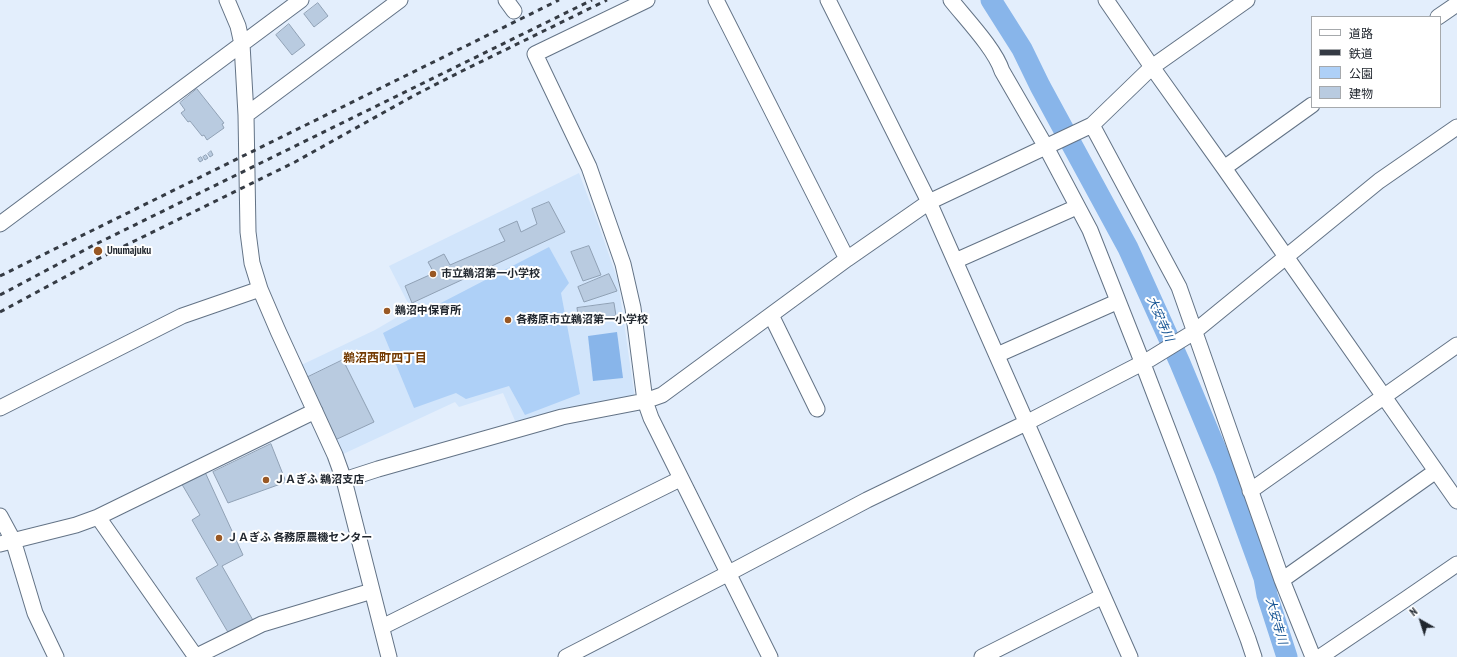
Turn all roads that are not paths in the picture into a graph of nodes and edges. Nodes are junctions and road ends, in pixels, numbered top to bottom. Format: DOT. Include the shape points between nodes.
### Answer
graph roads {
  1 [pos="227,0"];
  2 [pos="301,0"];
  3 [pos="400,0"];
  4 [pos="647,0"];
  5 [pos="716,0"];
  6 [pos="828,0"];
  7 [pos="950,0"];
  8 [pos="1106,0"];
  9 [pos="1240,2"];
  10 [pos="1453,7"];
  11 [pos="1440,16"];
  12 [pos="242,44"];
  13 [pos="1152,67"];
  14 [pos="1311,105"];
  15 [pos="246,115"];
  16 [pos="1091,125"];
  17 [pos="1457,127"];
  18 [pos="1046,146"];
  19 [pos="1224,168"];
  20 [pos="929,202"];
  21 [pos="1070,210"];
  22 [pos="0,224"];
  23 [pos="1286,257"];
  24 [pos="847,259"];
  25 [pos="955,261"];
  26 [pos="260,289"];
  27 [pos="1112,304"];
  28 [pos="771,315"];
  29 [pos="1191,334"];
  30 [pos="1457,345"];
  31 [pos="997,355"];
  32 [pos="1146,361"];
  33 [pos="1384,397"];
  34 [pos="645,401"];
  35 [pos="0,408"];
  36 [pos="817,409"];
  37 [pos="315,411"];
  38 [pos="1026,423"];
  39 [pos="1436,471"];
  40 [pos="680,479"];
  41 [pos="344,480"];
  42 [pos="1250,491"];
  43 [pos="1457,501"];
  44 [pos="0,516"];
  45 [pos="98,517"];
  46 [pos="6,542"];
  47 [pos="1457,564"];
  48 [pos="729,574"];
  49 [pos="1282,580"];
  50 [pos="372,591"];
  51 [pos="1103,596"];
  52 [pos="382,627"];
  53 [pos="56,657"];
  54 [pos="196,657"];
  55 [pos="389,657"];
  56 [pos="566,657"];
  57 [pos="770,657"];
  58 [pos="982,657"];
  59 [pos="1130,657"];
  60 [pos="1254,657"];
  61 [pos="1313,657"];
  62 [pos="1320,657"];
  1 -- 12 [label="street" via="238,26"];
  2 -- 12 [label="street"];
  3 -- 15 [label="street"];
  4 -- 34 [label="street" via="535,54 589,168 623,264 633,308"];
  5 -- 24 [label="street"];
  6 -- 20 [label="street"];
  7 -- 18 [label="street" via="987,45"];
  8 -- 13 [label="street"];
  9 -- 13 [label="street"];
  10 -- 11 [label="street"];
  12 -- 15 [label="street"];
  12 -- 22 [label="street"];
  13 -- 16 [label="street"];
  13 -- 19 [label="street"];
  14 -- 19 [label="street"];
  15 -- 26 [label="street" via="248,232 252,263"];
  16 -- 18 [label="street"];
  16 -- 29 [label="street" via="1179,287"];
  17 -- 23 [label="street" via="1380,181"];
  18 -- 20 [label="street"];
  18 -- 32 [label="street" via="1090,230"];
  19 -- 23 [label="street"];
  20 -- 24 [label="street"];
  20 -- 25 [label="street"];
  21 -- 25 [label="street"];
  23 -- 29 [label="street"];
  23 -- 33 [label="street"];
  24 -- 28 [label="street"];
  25 -- 31 [label="street"];
  26 -- 35 [label="street" via="182,316"];
  26 -- 37 [label="street"];
  27 -- 31 [label="street"];
  28 -- 34 [label="street" via="662,395"];
  28 -- 36 [label="street"];
  29 -- 32 [label="street"];
  29 -- 42 [label="street"];
  30 -- 33 [label="street"];
  31 -- 38 [label="street"];
  32 -- 38 [label="street"];
  32 -- 60 [label="street"];
  33 -- 39 [label="street"];
  33 -- 42 [label="street"];
  34 -- 40 [label="street" via="650,418"];
  34 -- 41 [label="street" via="562,417"];
  37 -- 41 [label="street"];
  37 -- 45 [label="street"];
  38 -- 48 [label="street" via="867,500"];
  38 -- 51 [label="street"];
  39 -- 43 [label="street"];
  39 -- 49 [label="street"];
  40 -- 48 [label="street"];
  40 -- 52 [label="street"];
  41 -- 50 [label="street"];
  42 -- 49 [label="street"];
  44 -- 46 [label="street"];
  45 -- 46 [label="street"];
  45 -- 54 [label="street"];
  46 -- 53 [label="street" via="35,614"];
  47 -- 62 [label="street"];
  48 -- 56 [label="street"];
  48 -- 57 [label="street"];
  49 -- 61 [label="street"];
  50 -- 52 [label="street"];
  50 -- 54 [label="street" via="262,624"];
  51 -- 58 [label="street"];
  51 -- 59 [label="street"];
  52 -- 55 [label="street"];
}
